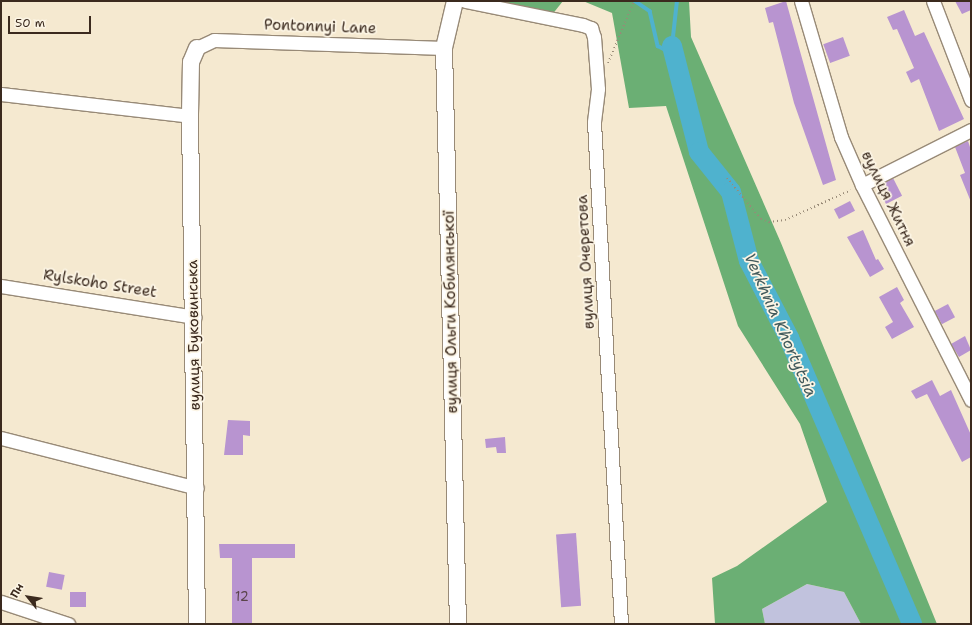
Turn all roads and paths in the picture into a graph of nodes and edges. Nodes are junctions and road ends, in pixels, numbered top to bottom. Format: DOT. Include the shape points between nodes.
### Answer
graph roads {
  1 [pos="455,1"];
  2 [pos="465,1"];
  3 [pos="634,1"];
  4 [pos="802,1"];
  5 [pos="933,1"];
  6 [pos="197,48"];
  7 [pos="444,48"];
  8 [pos="607,68"];
  9 [pos="1,94"];
  10 [pos="971,100"];
  11 [pos="190,116"];
  12 [pos="971,130"];
  13 [pos="726,178"];
  14 [pos="862,185"];
  15 [pos="1,286"];
  16 [pos="195,317"];
  17 [pos="971,400"];
  18 [pos="1,438"];
  19 [pos="197,488"];
  20 [pos="1,602"];
  21 [pos="68,624"];
  22 [pos="197,624"];
  23 [pos="458,624"];
  24 [pos="621,624"];
  1 -- 7 [label="street, вулиця Ольги Кобилянської"];
  2 -- 24 [label="street, вулиця Очеретова" via="583,25 591,28 594,37 598,89 594,122"];
  3 -- 8 [label="path"];
  4 -- 14 [label="street, вулиця Житня" via="833,114"];
  5 -- 10 [label="street"];
  6 -- 7 [label="street, Pontonnyi Lane" via="214,40"];
  6 -- 11 [label="street, вулиця Буковинська" via="191,62"];
  7 -- 23 [label="street, вулиця Ольги Кобилянської"];
  9 -- 11 [label="street"];
  11 -- 16 [label="street, вулиця Буковинська"];
  12 -- 14 [label="street"];
  13 -- 14 [label="path" via="761,219 769,222 785,220"];
  14 -- 17 [label="street, вулиця Житня"];
  15 -- 16 [label="street, Rylskoho Street"];
  16 -- 19 [label="street, вулиця Буковинська"];
  18 -- 19 [label="street"];
  19 -- 22 [label="street, вулиця Буковинська"];
  20 -- 21 [label="street"];
}
